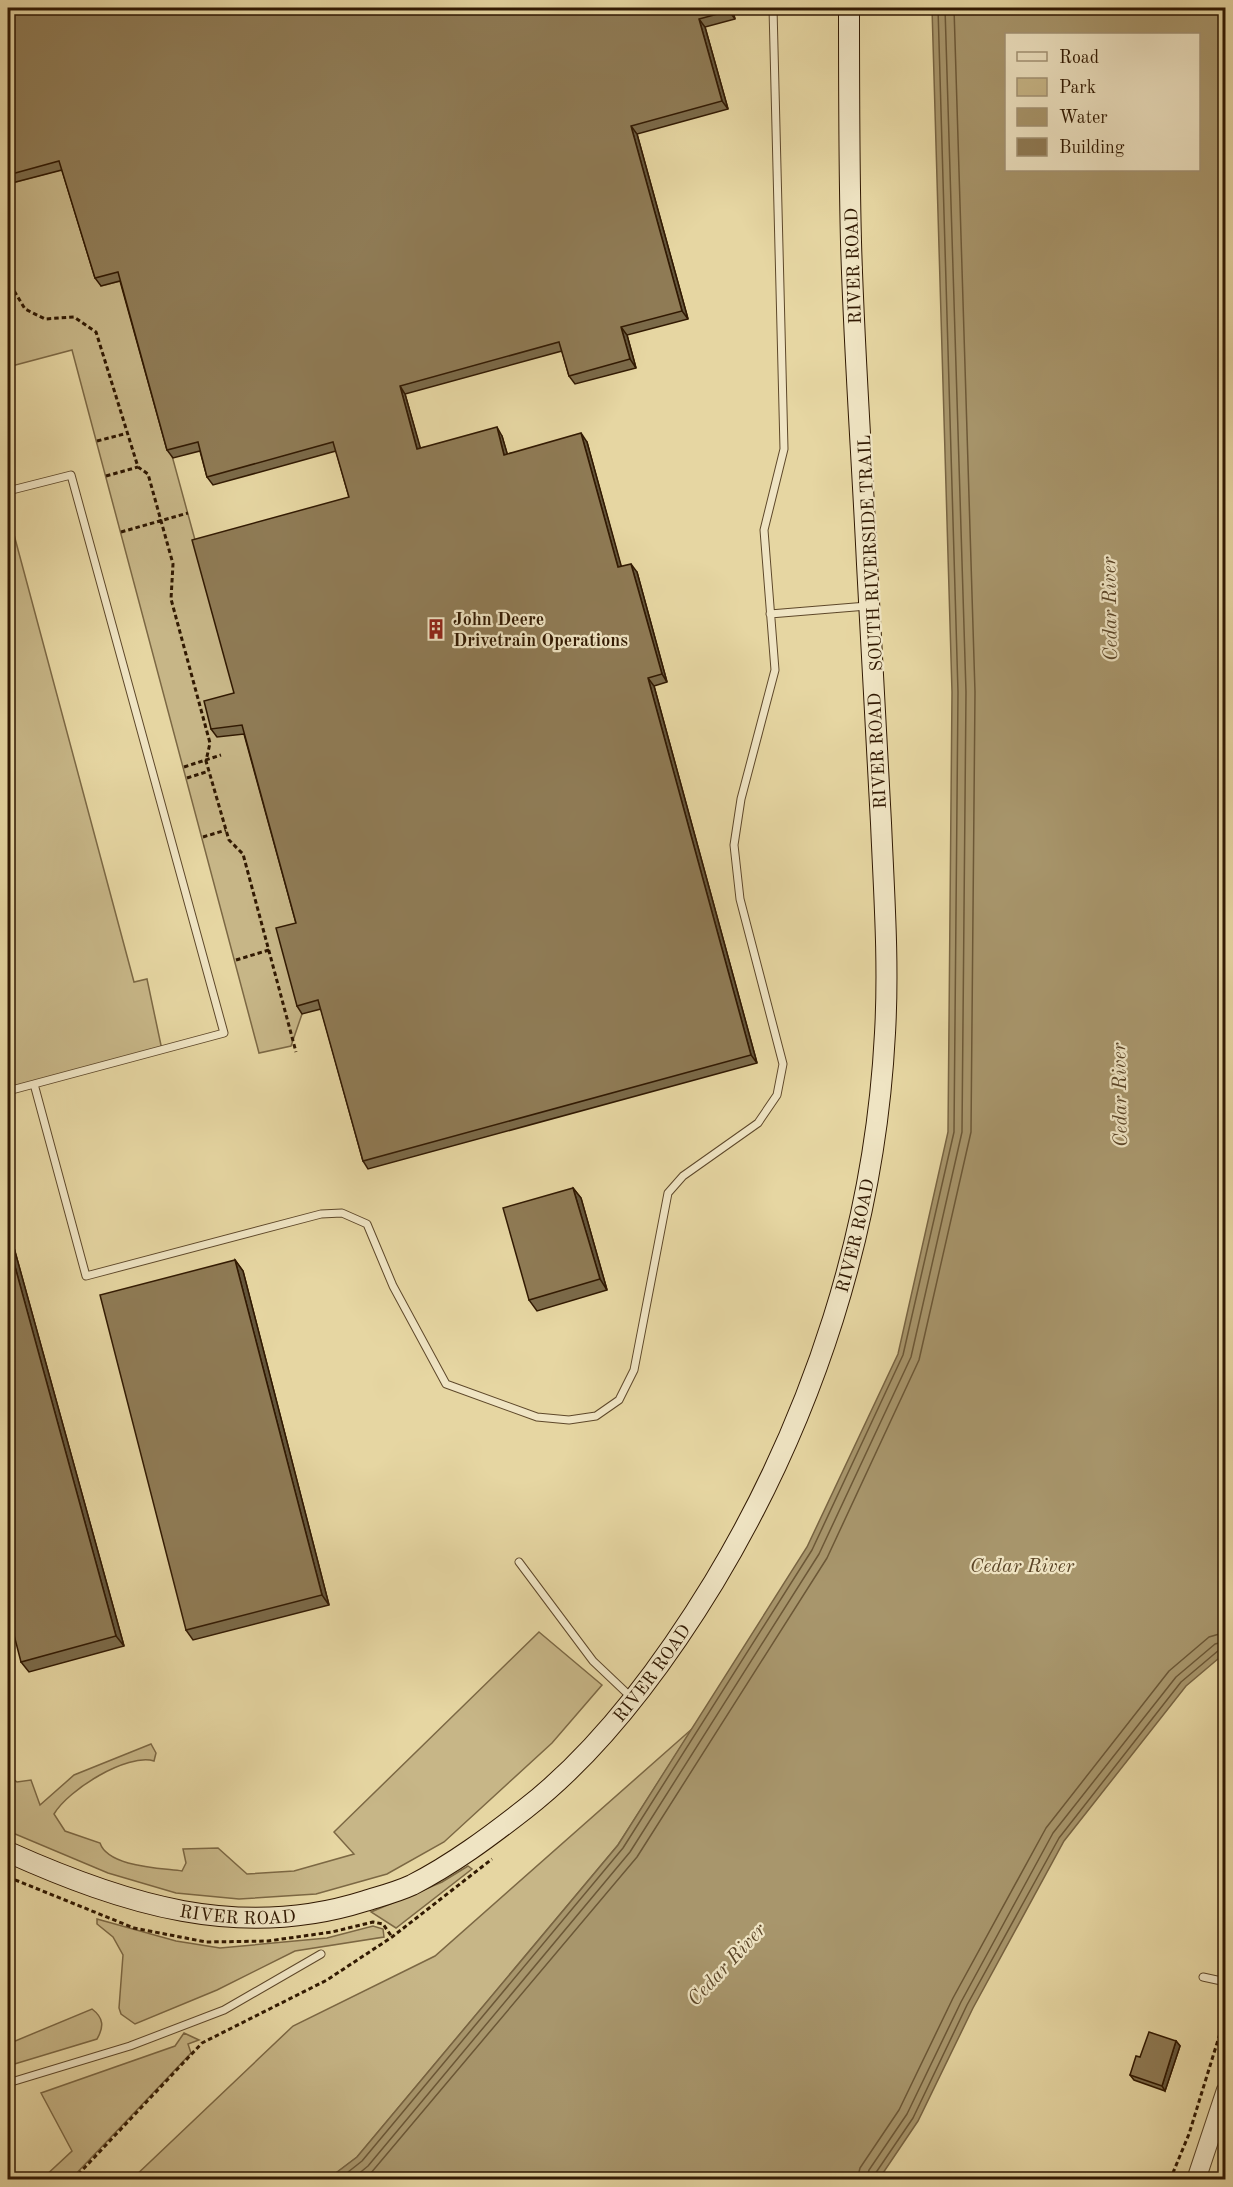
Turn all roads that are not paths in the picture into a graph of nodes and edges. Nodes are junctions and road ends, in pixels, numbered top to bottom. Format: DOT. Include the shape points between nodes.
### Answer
graph roads {
  1 [pos="773,8"];
  2 [pos="849,8"];
  3 [pos="8,491"];
  4 [pos="869,606"];
  5 [pos="770,614"];
  6 [pos="34,1084"];
  7 [pos="8,1091"];
  8 [pos="519,1562"];
  9 [pos="632,1698"];
  10 [pos="8,1852"];
  11 [pos="321,1954"];
  12 [pos="1203,1977"];
  13 [pos="1226,1982"];
  14 [pos="8,2083"];
  15 [pos="1226,2090"];
  16 [pos="1196,2180"];
  1 -- 5 [label="lane" via="784,448 764,530"];
  2 -- 4 [label="main road, RIVER ROAD" via="851,244"];
  3 -- 6 [label="lane" via="72,475 224,1033"];
  4 -- 5 [label="lane"];
  4 -- 9 [label="main road, RIVER ROAD" via="887,974 880,1094 862,1213 831,1329 775,1469 734,1549"];
  5 -- 6 [label="lane" via="775,670 741,799 734,845 740,899 783,1064 777,1095 758,1123 682,1176 668,1193 634,1370 619,1400 596,1416 569,1420 537,1417 446,1384 402,1305 367,1224 342,1214 321,1214 86,1276"];
  6 -- 7 [label="lane"];
  8 -- 9 [label="lane" via="593,1661"];
  9 -- 10 [label="main road, RIVER ROAD" via="552,1788 474,1849 407,1887 327,1913 252,1920 166,1910 77,1883"];
  11 -- 14 [label="lane" via="224,2010 130,2046"];
  12 -- 13 [label="lane"];
  15 -- 16 [label="street"];
}
